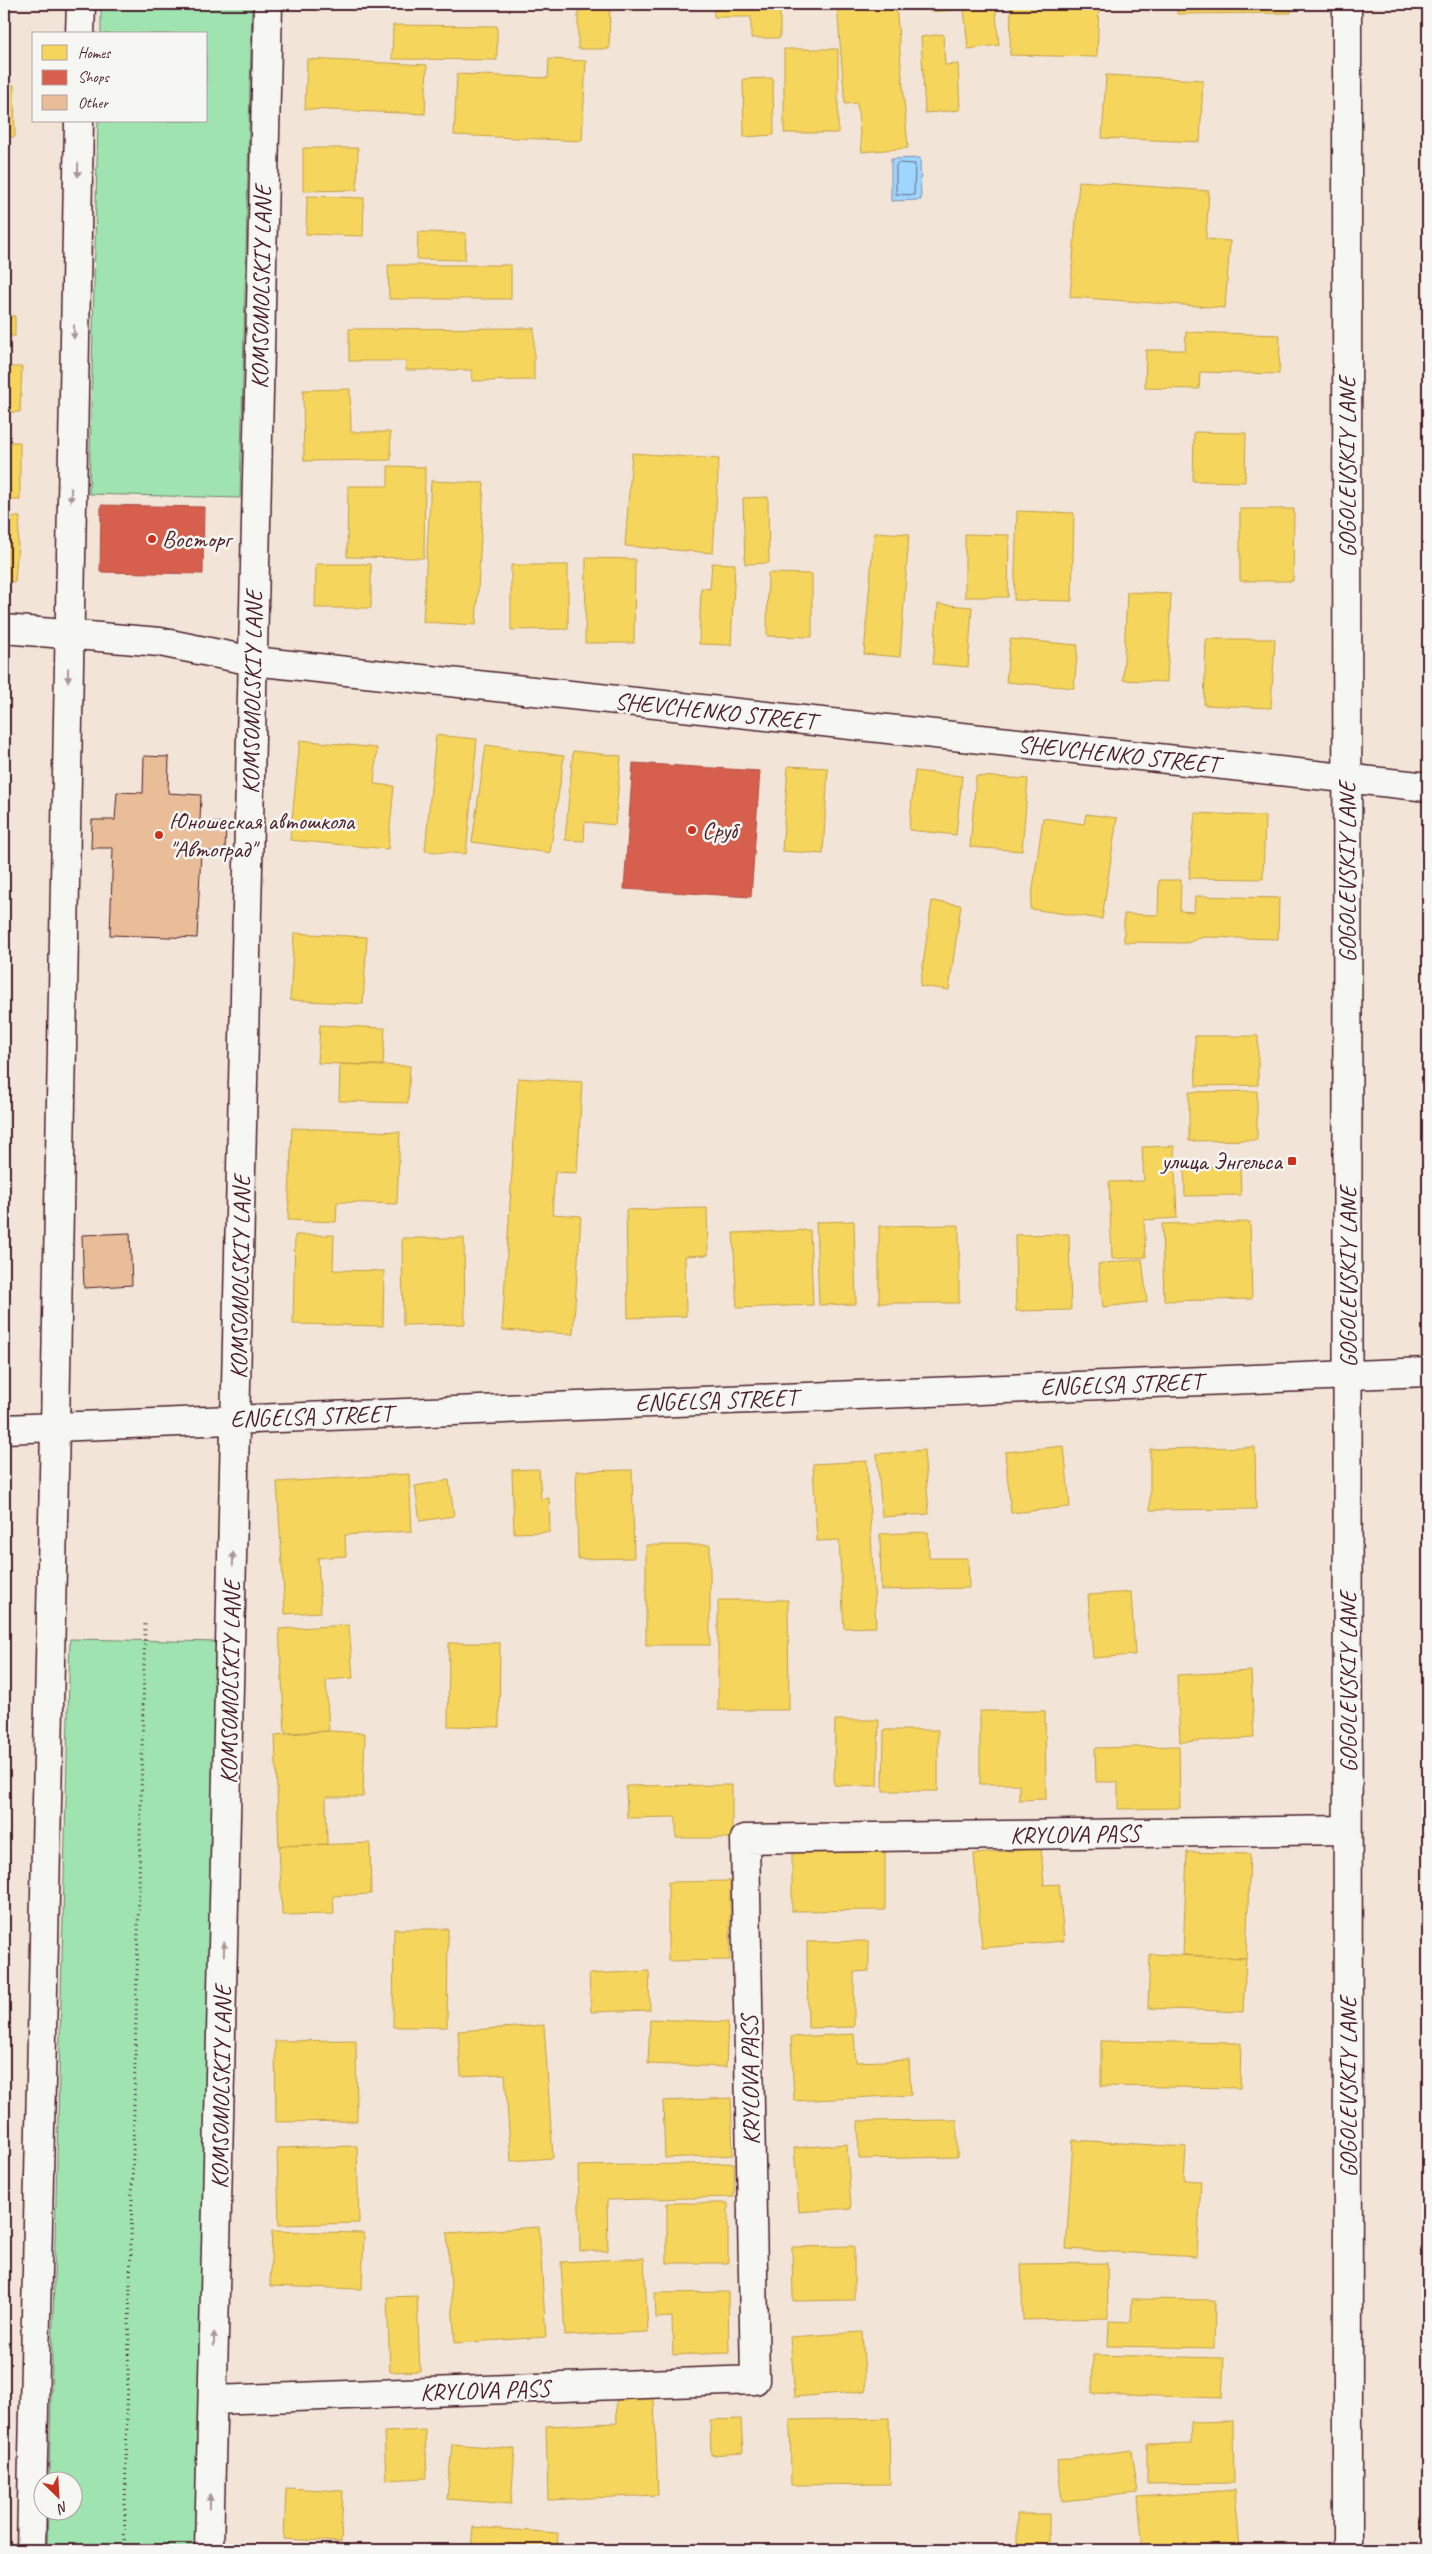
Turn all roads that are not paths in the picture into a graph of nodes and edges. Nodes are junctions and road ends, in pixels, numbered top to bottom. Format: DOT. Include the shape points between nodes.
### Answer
graph roads {
  1 [pos="81,4"];
  2 [pos="268,4"];
  3 [pos="1347,4"];
  4 [pos="80,32"];
  5 [pos="79,122"];
  6 [pos="4,629"];
  7 [pos="69,634"];
  8 [pos="253,661"];
  9 [pos="1347,779"];
  10 [pos="1428,787"];
  11 [pos="1428,1372"];
  12 [pos="1348,1374"];
  13 [pos="237,1420"];
  14 [pos="55,1426"];
  15 [pos="4,1429"];
  16 [pos="1348,1830"];
  17 [pos="213,2400"];
  18 [pos="31,2550"];
  19 [pos="209,2550"];
  20 [pos="1348,2550"];
  1 -- 4 [label="street"];
  2 -- 8 [label="street, KOMSOMOLSKIY LANE"];
  3 -- 9 [label="street, GOGOLEVSKIY LANE"];
  5 -- 7 [label="street, one-way"];
  6 -- 7 [label="street, SHEVCHENKO STREET"];
  7 -- 8 [label="street, SHEVCHENKO STREET" via="160,642"];
  7 -- 14 [label="street, one-way"];
  8 -- 9 [label="street, SHEVCHENKO STREET"];
  8 -- 13 [label="street, KOMSOMOLSKIY LANE"];
  9 -- 10 [label="street, SHEVCHENKO STREET"];
  9 -- 12 [label="street, GOGOLEVSKIY LANE"];
  11 -- 12 [label="street, ENGELSA STREET"];
  12 -- 13 [label="street, ENGELSA STREET"];
  12 -- 16 [label="street, GOGOLEVSKIY LANE"];
  13 -- 14 [label="street, ENGELSA STREET"];
  17 -- 13 [label="street, KOMSOMOLSKIY LANE, one-way"];
  14 -- 15 [label="street, ENGELSA STREET"];
  14 -- 18 [label="street"];
  16 -- 17 [label="street, KRYLOVA PASS" via="746,1839 755,2380"];
  16 -- 20 [label="street, GOGOLEVSKIY LANE"];
  19 -- 17 [label="street, KOMSOMOLSKIY LANE, one-way"];
}
